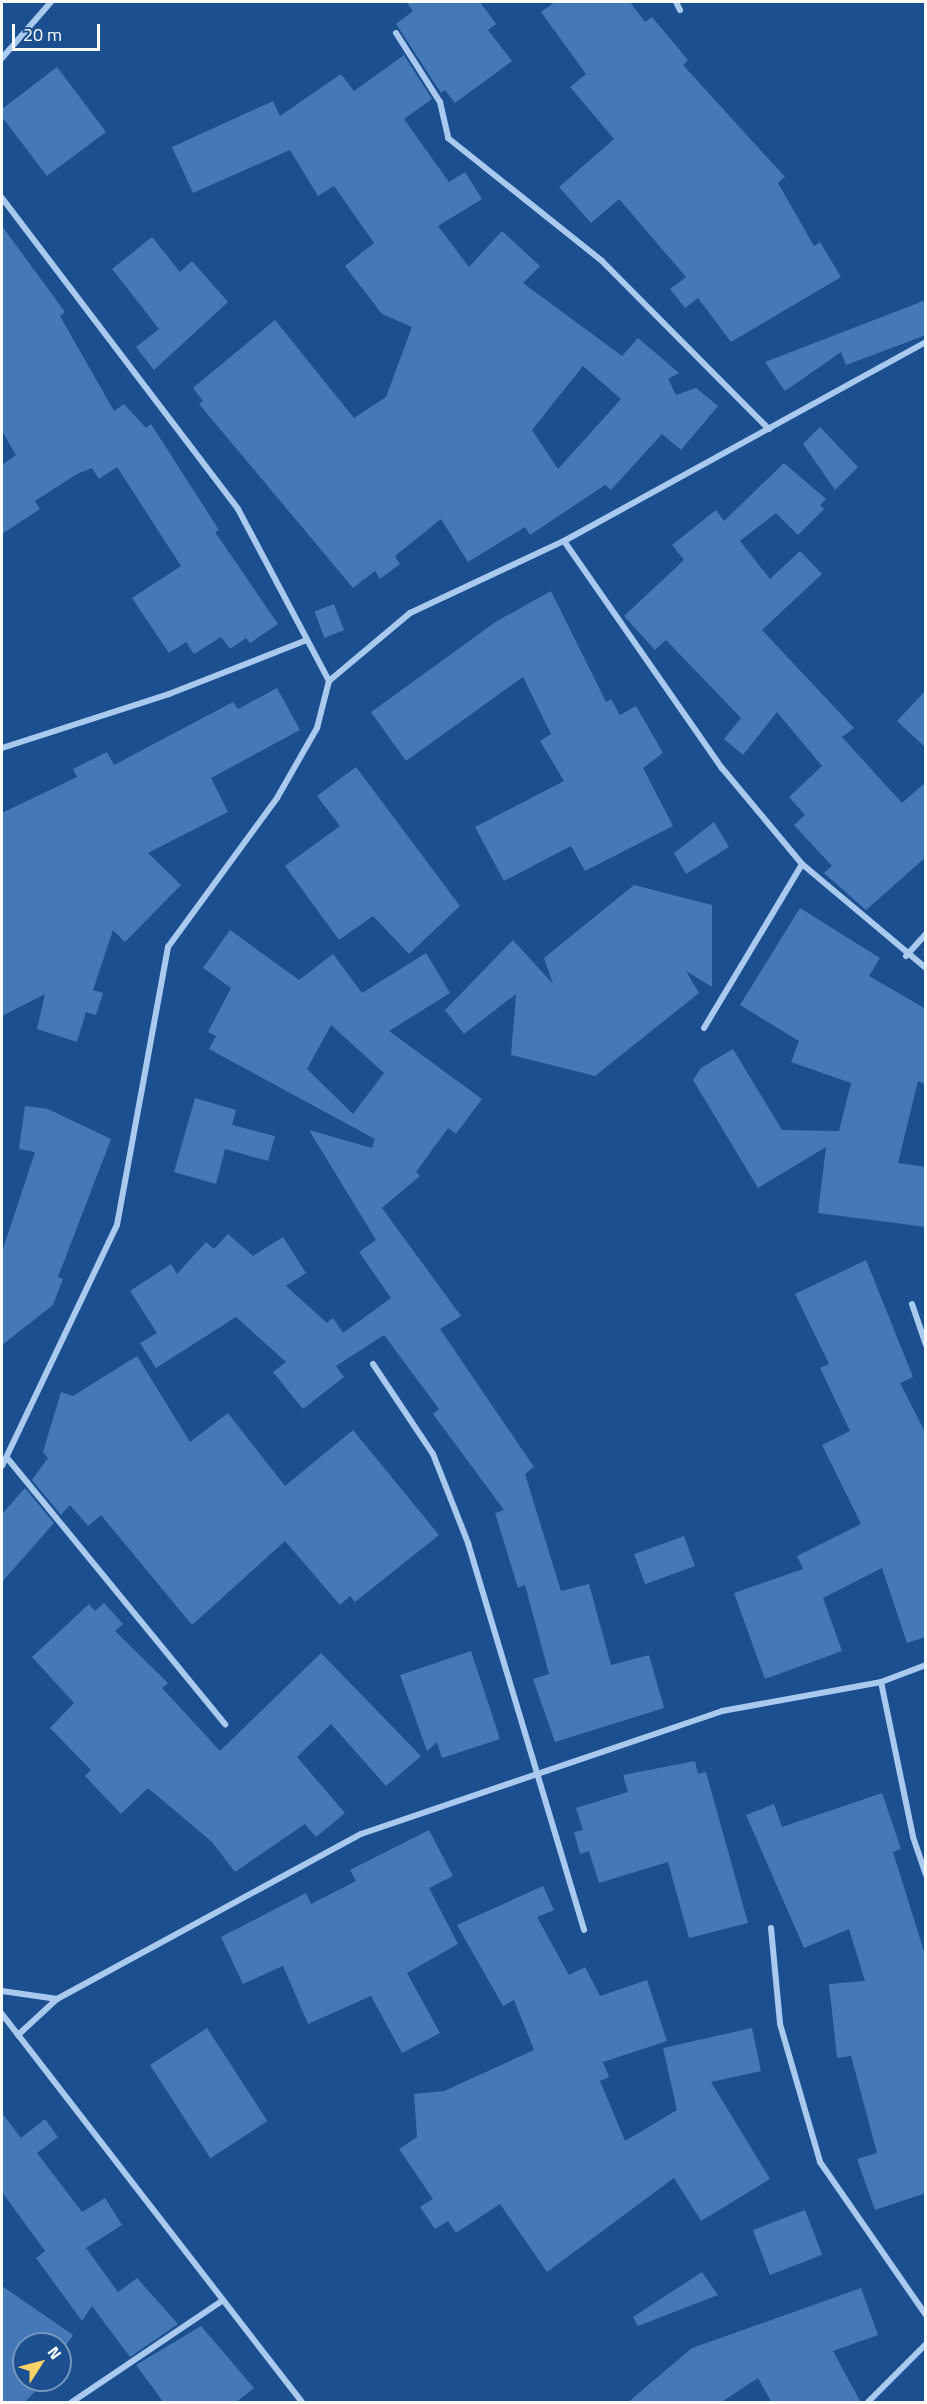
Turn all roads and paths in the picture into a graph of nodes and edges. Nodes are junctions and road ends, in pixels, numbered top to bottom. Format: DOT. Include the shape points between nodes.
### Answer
graph roads {
  1 [pos="51,2"];
  2 [pos="676,2"];
  3 [pos="680,10"];
  4 [pos="396,33"];
  5 [pos="2,58"];
  6 [pos="2,198"];
  7 [pos="926,342"];
  8 [pos="769,429"];
  9 [pos="564,541"];
  10 [pos="307,640"];
  11 [pos="328,681"];
  12 [pos="2,748"];
  13 [pos="802,864"];
  14 [pos="926,934"];
  15 [pos="906,956"];
  16 [pos="926,968"];
  17 [pos="704,1028"];
  18 [pos="912,1304"];
  19 [pos="926,1346"];
  20 [pos="373,1364"];
  21 [pos="8,1459"];
  22 [pos="2,1466"];
  23 [pos="926,1665"];
  24 [pos="881,1682"];
  25 [pos="225,1724"];
  26 [pos="534,1772"];
  27 [pos="926,1875"];
  28 [pos="771,1928"];
  29 [pos="584,1930"];
  30 [pos="2,1991"];
  31 [pos="57,1999"];
  32 [pos="2,2014"];
  33 [pos="18,2035"];
  34 [pos="223,2300"];
  35 [pos="926,2315"];
  36 [pos="926,2344"];
  37 [pos="72,2403"];
  38 [pos="302,2403"];
  39 [pos="868,2403"];
  1 -- 5 [label="street"];
  2 -- 3 [label="street"];
  4 -- 8 [label="street" via="440,102 448,138 602,261"];
  6 -- 10 [label="street" via="238,509"];
  7 -- 8 [label="street"];
  8 -- 9 [label="street"];
  9 -- 11 [label="street" via="410,613"];
  9 -- 13 [label="street" via="722,768"];
  10 -- 11 [label="street"];
  10 -- 12 [label="street" via="169,694"];
  11 -- 21 [label="street" via="317,728 277,798 168,947 117,1225"];
  13 -- 15 [label="street"];
  13 -- 17 [label="street"];
  14 -- 15 [label="street"];
  15 -- 16 [label="street"];
  18 -- 19 [label="street"];
  20 -- 26 [label="street" via="433,1454 468,1543"];
  21 -- 22 [label="street"];
  21 -- 25 [label="street"];
  23 -- 24 [label="street"];
  24 -- 26 [label="street" via="722,1711"];
  24 -- 27 [label="street" via="912,1837"];
  26 -- 29 [label="street"];
  26 -- 31 [label="street" via="361,1834"];
  28 -- 35 [label="street" via="780,2024 820,2162"];
  30 -- 31 [label="street"];
  31 -- 33 [label="street"];
  32 -- 33 [label="street"];
  33 -- 34 [label="street"];
  34 -- 37 [label="street"];
  34 -- 38 [label="street"];
  36 -- 39 [label="street"];
}
